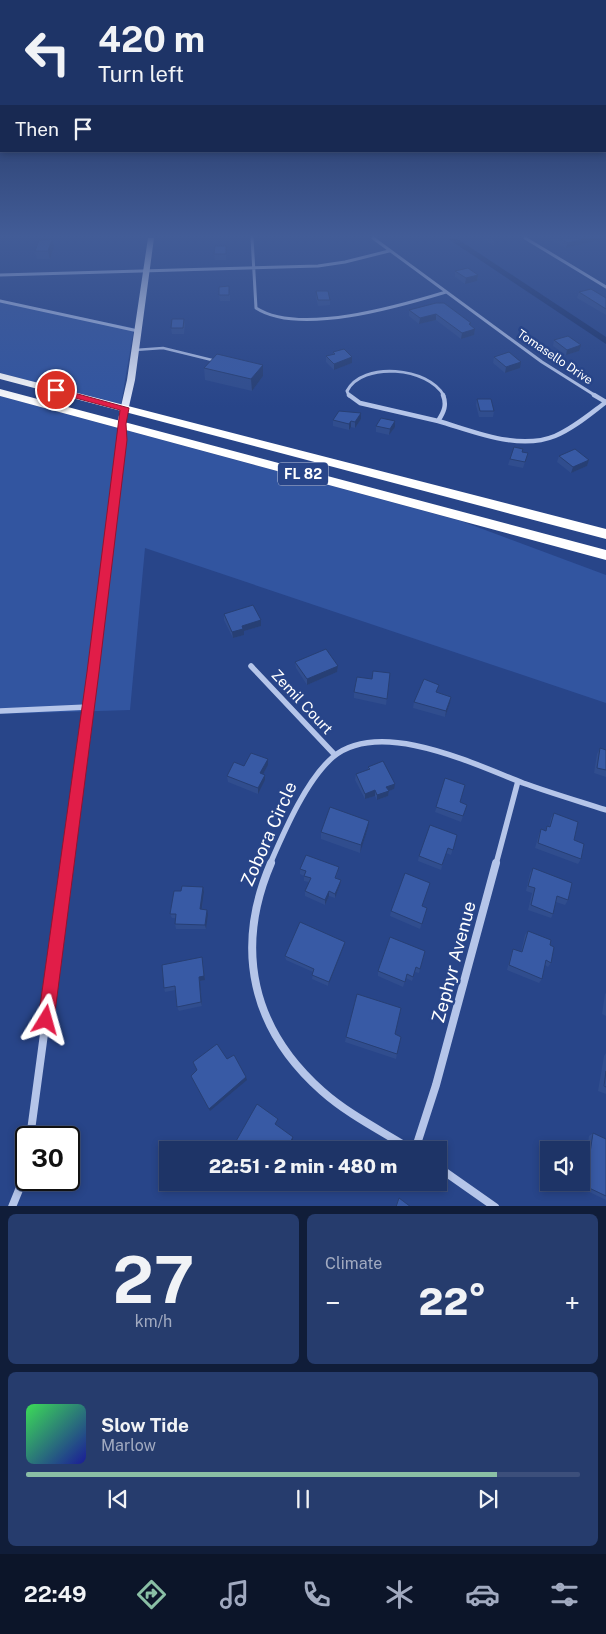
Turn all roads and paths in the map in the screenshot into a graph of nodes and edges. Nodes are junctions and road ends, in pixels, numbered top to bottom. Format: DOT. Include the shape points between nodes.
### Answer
graph roads {
  1 [pos="143,294"];
  2 [pos="255,294"];
  3 [pos="438,294"];
  4 [pos="449,294"];
  5 [pos="0,301"];
  6 [pos="138,331"];
  7 [pos="135,350"];
  8 [pos="225,364"];
  9 [pos="0,376"];
  10 [pos="0,392"];
  11 [pos="606,402"];
  12 [pos="124,408"];
  13 [pos="438,421"];
  14 [pos="121,424"];
  15 [pos="606,534"];
  16 [pos="606,555"];
  17 [pos="251,666"];
  18 [pos="88,707"];
  19 [pos="0,711"];
  20 [pos="334,755"];
  21 [pos="518,781"];
  22 [pos="606,810"];
  23 [pos="32,1126"];
  24 [pos="400,1141"];
  25 [pos="417,1141"];
  26 [pos="447,1173"];
  27 [pos="18,1191"];
  28 [pos="12,1206"];
  29 [pos="494,1206"];
  1 -- 6 [label="street"];
  2 -- 3 [label="street" via="256,308 274,317 375,312"];
  4 -- 11 [label="street, Tomasello Drive" via="564,377"];
  5 -- 6 [label="street"];
  6 -- 7 [label="street"];
  7 -- 8 [label="lane" via="163,348"];
  7 -- 12 [label="street"];
  9 -- 12 [label="highway, FL 82"];
  10 -- 14 [label="highway, FL 82"];
  11 -- 13 [label="street" via="554,436 537,441 501,437"];
  12 -- 14 [label="street"];
  12 -- 15 [label="highway, FL 82"];
  13 -- 13 [label="street" via="360,403 350,397 348,385 382,372 416,374 433,383 444,395 446,409"];
  14 -- 16 [label="highway, FL 82"];
  14 -- 18 [label="street" via="122,440"];
  17 -- 20 [label="street, Zemil Court"];
  18 -- 19 [label="street"];
  18 -- 23 [label="street"];
  20 -- 21 [label="street, Zobora Circle" via="364,743 413,743"];
  20 -- 24 [label="street, Zobora Circle" via="313,778 270,867 257,902 251,954 257,993 276,1038 292,1061 323,1092"];
  21 -- 22 [label="street, Zobora Circle"];
  21 -- 25 [label="street, Zephyr Avenue" via="436,1085"];
  26 -- 29 [label="street"];
  27 -- 28 [label="street"];
}
